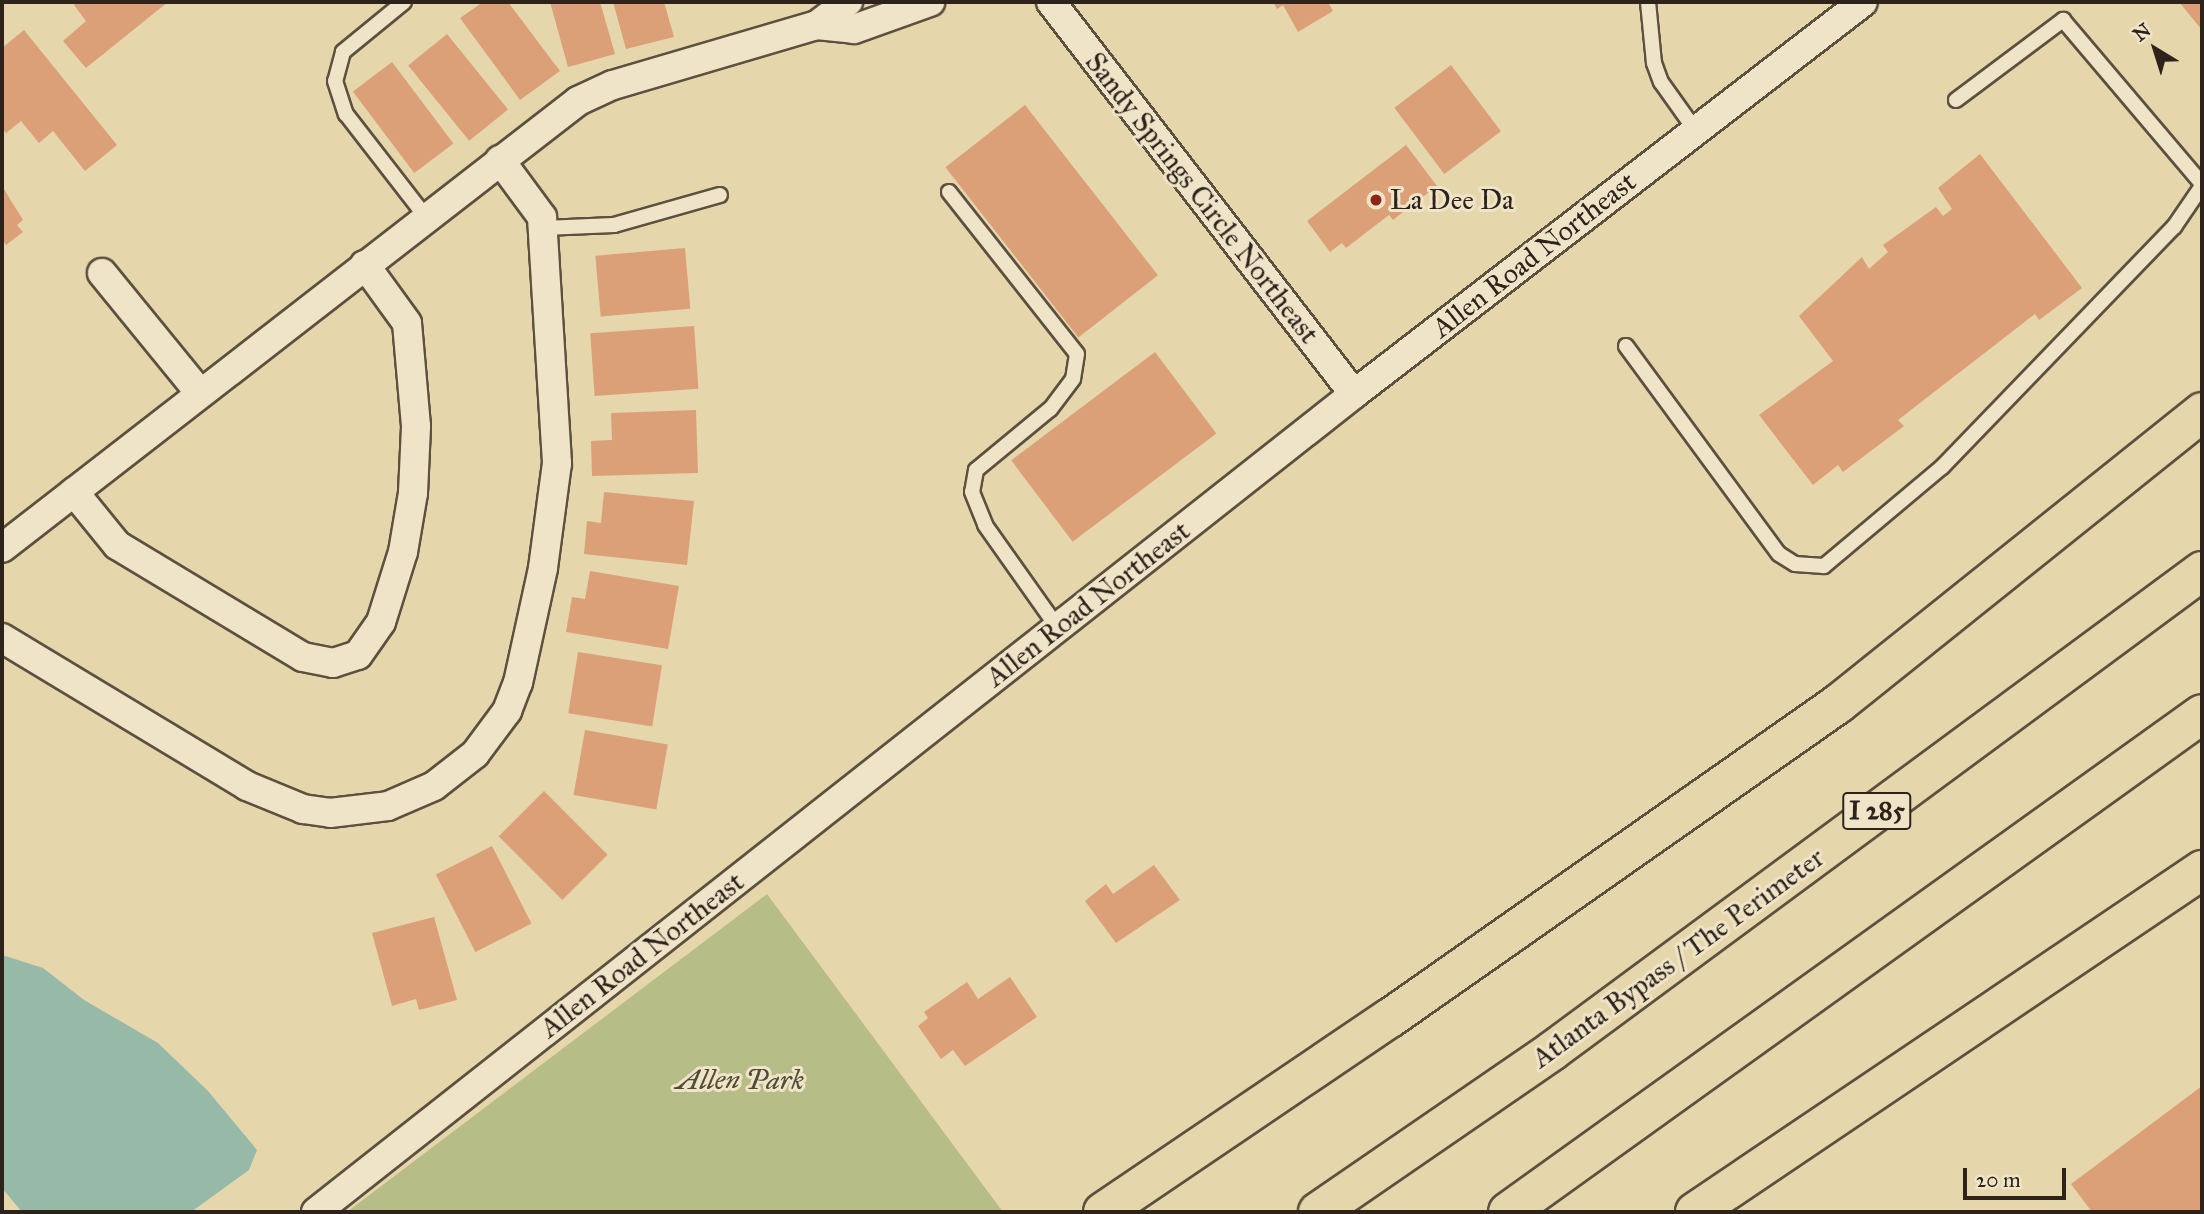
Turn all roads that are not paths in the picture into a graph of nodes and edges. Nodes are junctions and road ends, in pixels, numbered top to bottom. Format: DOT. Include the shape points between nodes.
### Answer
graph roads {
  1 [pos="404,2"];
  2 [pos="848,2"];
  3 [pos="930,2"];
  4 [pos="1051,2"];
  5 [pos="1648,2"];
  6 [pos="1863,2"];
  7 [pos="880,12"];
  8 [pos="817,25"];
  9 [pos="1956,100"];
  10 [pos="1696,131"];
  11 [pos="500,160"];
  12 [pos="2202,185"];
  13 [pos="949,192"];
  14 [pos="720,195"];
  15 [pos="426,217"];
  16 [pos="544,228"];
  17 [pos="365,265"];
  18 [pos="102,273"];
  19 [pos="1626,346"];
  20 [pos="200,394"];
  21 [pos="1354,394"];
  22 [pos="2202,412"];
  23 [pos="74,492"];
  24 [pos="2,548"];
  25 [pos="2202,571"];
  26 [pos="1058,628"];
  27 [pos="2,638"];
  28 [pos="2202,714"];
  29 [pos="2202,870"];
  30 [pos="316,1212"];
  31 [pos="1104,1212"];
  32 [pos="1318,1212"];
  33 [pos="1508,1212"];
  34 [pos="1695,1212"];
  1 -- 15 [label="lane" via="343,52 335,81 346,114"];
  2 -- 8 [label="street"];
  3 -- 7 [label="street"];
  4 -- 21 [label="street, Sandy Springs Circle Northeast"];
  5 -- 10 [label="lane" via="1654,63"];
  6 -- 10 [label="street, Allen Road Northeast"];
  7 -- 8 [label="street" via="854,29"];
  8 -- 11 [label="street" via="595,92"];
  9 -- 12 [label="lane" via="2063,20"];
  10 -- 21 [label="street, Allen Road Northeast"];
  11 -- 15 [label="street"];
  11 -- 16 [label="street" via="535,204"];
  12 -- 19 [label="lane" via="2174,227 1942,467 1824,566 1795,564 1779,554"];
  13 -- 26 [label="lane" via="1077,354 1073,379 1050,409 976,470 972,492 985,525"];
  14 -- 16 [label="lane" via="614,225"];
  15 -- 17 [label="street"];
  16 -- 27 [label="street" via="557,463 543,568 518,683 507,711 493,734 456,771 388,806 330,813 303,809 247,786"];
  17 -- 20 [label="street"];
  17 -- 23 [label="street" via="407,323 416,447 403,552 381,622 358,655 333,663 303,657 117,545"];
  18 -- 20 [label="street"];
  20 -- 23 [label="street"];
  21 -- 26 [label="street, Allen Road Northeast"];
  22 -- 31 [label="highway" via="1838,704"];
  23 -- 24 [label="street"];
  25 -- 32 [label="highway, Atlanta Bypass / The Perimeter / I 285" via="1552,1051"];
  26 -- 30 [label="street, Allen Road Northeast"];
  28 -- 33 [label="highway"];
  29 -- 34 [label="highway"];
}
